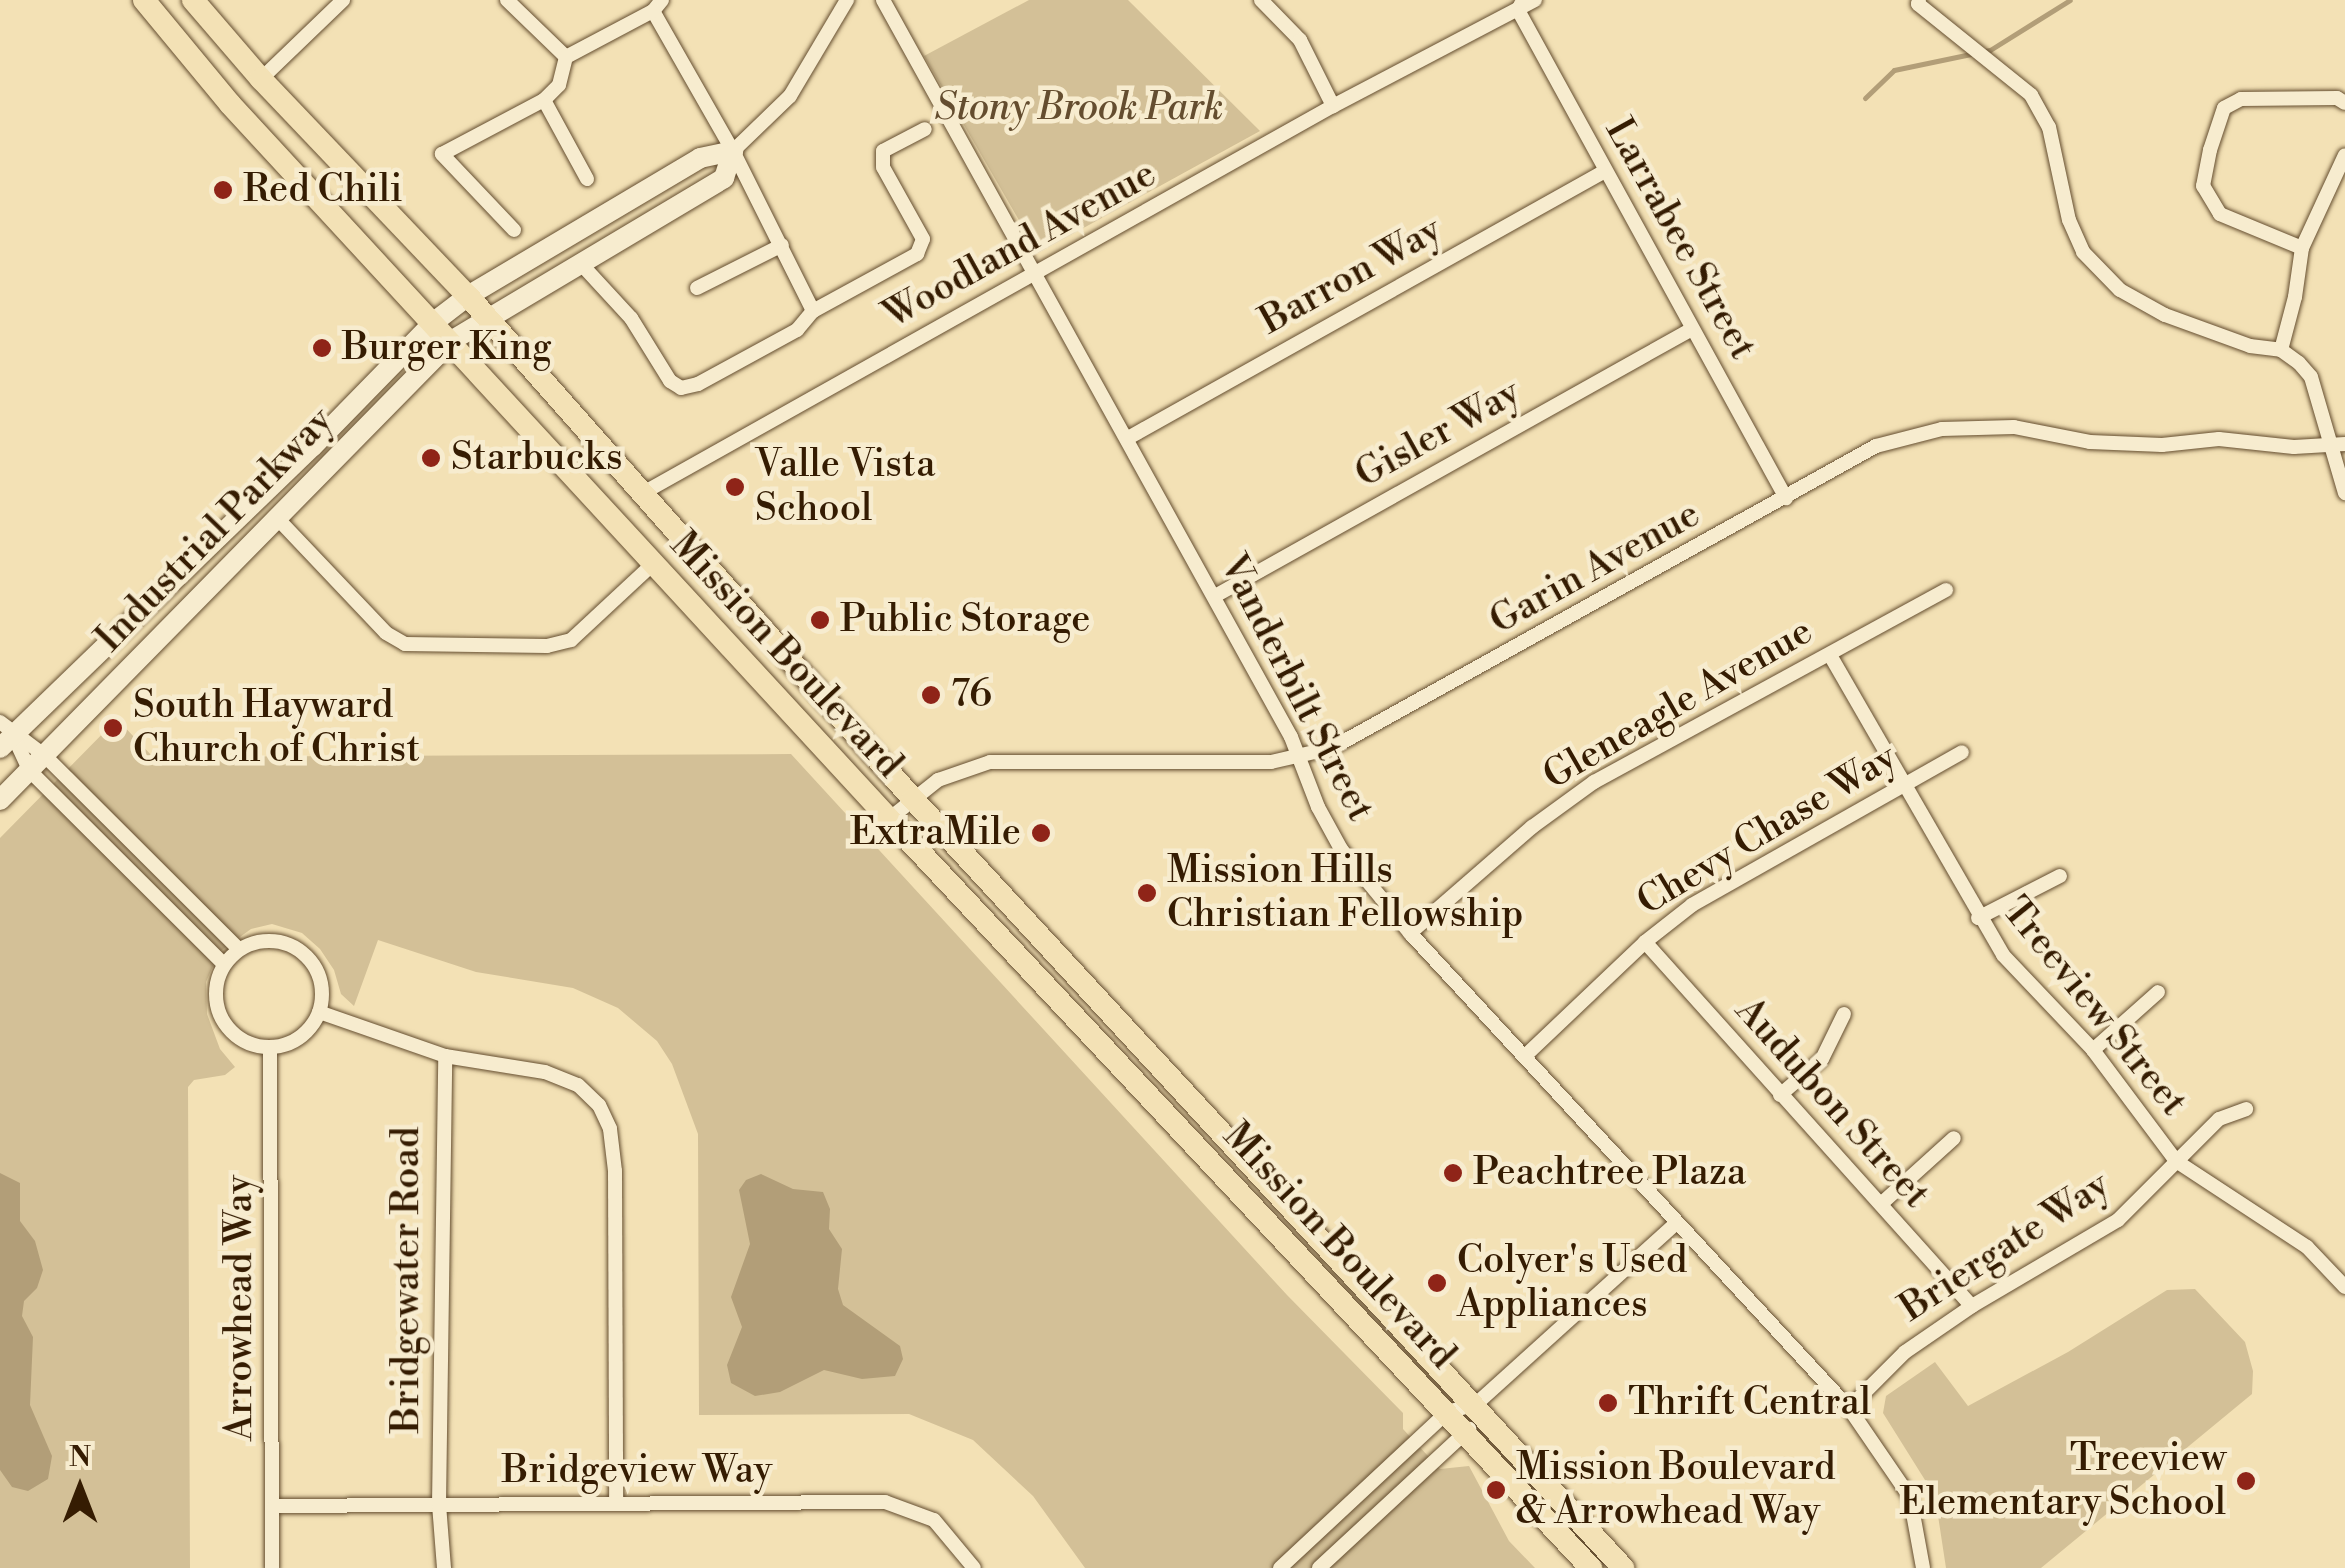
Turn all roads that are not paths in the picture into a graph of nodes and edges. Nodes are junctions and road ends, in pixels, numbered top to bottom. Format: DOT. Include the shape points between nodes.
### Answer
graph roads {
  1 [pos="144,0"];
  2 [pos="193,0"];
  3 [pos="343,0"];
  4 [pos="508,0"];
  5 [pos="848,0"];
  6 [pos="883,0"];
  7 [pos="1261,0"];
  8 [pos="1535,0"];
  9 [pos="1919,0"];
  10 [pos="1521,5"];
  11 [pos="657,6"];
  12 [pos="566,57"];
  13 [pos="261,79"];
  14 [pos="544,100"];
  15 [pos="2345,103"];
  16 [pos="1333,106"];
  17 [pos="924,129"];
  18 [pos="733,151"];
  19 [pos="2345,155"];
  20 [pos="1605,170"];
  21 [pos="587,179"];
  22 [pos="514,230"];
  23 [pos="782,245"];
  24 [pos="2302,248"];
  25 [pos="583,266"];
  26 [pos="1036,275"];
  27 [pos="696,288"];
  28 [pos="468,296"];
  29 [pos="814,312"];
  30 [pos="488,318"];
  31 [pos="434,322"];
  32 [pos="1692,330"];
  33 [pos="451,341"];
  34 [pos="2281,350"];
  35 [pos="1128,438"];
  36 [pos="2339,444"];
  37 [pos="644,493"];
  38 [pos="2345,493"];
  39 [pos="1786,498"];
  40 [pos="277,518"];
  41 [pos="654,563"];
  42 [pos="1946,590"];
  43 [pos="1216,596"];
  44 [pos="1830,655"];
  45 [pos="4,735"];
  46 [pos="1962,752"];
  47 [pos="1298,756"];
  48 [pos="36,762"];
  49 [pos="1906,782"];
  50 [pos="913,799"];
  51 [pos="0,800"];
  52 [pos="889,819"];
  53 [pos="2060,876"];
  54 [pos="1978,918"];
  55 [pos="1410,933"];
  56 [pos="1644,942"];
  57 [pos="239,949"];
  58 [pos="224,964"];
  59 [pos="2158,992"];
  60 [pos="319,1012"];
  61 [pos="1844,1014"];
  62 [pos="270,1047"];
  63 [pos="2093,1050"];
  64 [pos="445,1056"];
  65 [pos="1525,1056"];
  66 [pos="1780,1095"];
  67 [pos="2246,1109"];
  68 [pos="1954,1138"];
  69 [pos="2176,1161"];
  70 [pos="1880,1204"];
  71 [pos="1675,1224"];
  72 [pos="2345,1287"];
  73 [pos="1972,1306"];
  74 [pos="1476,1404"];
  75 [pos="1849,1408"];
  76 [pos="1447,1412"];
  77 [pos="1468,1434"];
  78 [pos="616,1504"];
  79 [pos="439,1505"];
  80 [pos="274,1506"];
  81 [pos="272,1568"];
  82 [pos="444,1568"];
  83 [pos="974,1568"];
  84 [pos="1280,1568"];
  85 [pos="1319,1568"];
  86 [pos="1591,1568"];
  87 [pos="1623,1568"];
  88 [pos="1924,1568"];
  1 -- 31 [label="main road, Mission Boulevard" via="230,104"];
  2 -- 13 [label="main road, Mission Boulevard"];
  3 -- 13 [label="street"];
  4 -- 12 [label="street"];
  5 -- 18 [label="street" via="790,96"];
  6 -- 26 [label="street, Vanderbilt Street"];
  7 -- 16 [label="street" via="1300,40"];
  8 -- 10 [label="street, Woodland Avenue"];
  9 -- 34 [label="street" via="2032,95 2049,128 2069,220 2083,252 2120,290 2221,336"];
  10 -- 16 [label="street, Woodland Avenue"];
  10 -- 20 [label="street, Larrabee Street"];
  11 -- 12 [label="street"];
  11 -- 18 [label="street"];
  12 -- 14 [label="street" via="559,85"];
  13 -- 28 [label="main road, Mission Boulevard"];
  14 -- 21 [label="street"];
  14 -- 22 [label="street" via="442,154"];
  15 -- 24 [label="street" via="2241,99 2224,108 2210,150 2203,186 2220,214"];
  16 -- 26 [label="street, Woodland Avenue"];
  17 -- 29 [label="street" via="883,151 883,167 923,239 917,254"];
  18 -- 23 [label="street"];
  18 -- 25 [label="main road, Industrial Parkway" via="724,178"];
  18 -- 28 [label="main road, Industrial Parkway" via="700,158"];
  19 -- 24 [label="street"];
  20 -- 32 [label="street, Larrabee Street"];
  20 -- 35 [label="street, Barron Way"];
  23 -- 27 [label="street"];
  23 -- 29 [label="street"];
  24 -- 34 [label="street"];
  25 -- 29 [label="street" via="680,388 797,330"];
  25 -- 30 [label="main road, Industrial Parkway"];
  26 -- 35 [label="street, Vanderbilt Street"];
  26 -- 37 [label="street, Woodland Avenue"];
  28 -- 30 [label="main road, Mission Boulevard"];
  28 -- 31 [label="main road, Industrial Parkway"];
  30 -- 33 [label="main road, Industrial Parkway"];
  30 -- 37 [label="main road, Mission Boulevard"];
  31 -- 33 [label="main road, Mission Boulevard"];
  31 -- 45 [label="main road, Industrial Parkway" via="312,447"];
  32 -- 39 [label="street, Larrabee Street"];
  32 -- 43 [label="street, Gisler Way"];
  33 -- 40 [label="main road, Industrial Parkway"];
  33 -- 41 [label="main road, Mission Boulevard"];
  34 -- 36 [label="street" via="2310,377"];
  35 -- 43 [label="street, Vanderbilt Street"];
  36 -- 38 [label="street"];
  36 -- 39 [label="street, Garin Avenue" via="2219,439 2162,446 2090,442 2014,427 1942,429 1876,446"];
  37 -- 50 [label="main road, Mission Boulevard"];
  39 -- 47 [label="street, Garin Avenue" via="1370,730"];
  40 -- 41 [label="street" via="386,633 405,644 547,646 571,640"];
  40 -- 48 [label="main road, Industrial Parkway"];
  41 -- 52 [label="main road, Mission Boulevard"];
  42 -- 44 [label="street, Gleneagle Avenue"];
  43 -- 47 [label="street, Vanderbilt Street"];
  44 -- 49 [label="street, Treeview Street"];
  44 -- 55 [label="street, Gleneagle Avenue" via="1594,782"];
  45 -- 48 [label="street"];
  46 -- 49 [label="street, Chevy Chase Way"];
  47 -- 50 [label="street, Garin Avenue" via="1271,762 990,762 949,775"];
  47 -- 55 [label="street, Vanderbilt Street" via="1341,849"];
  48 -- 51 [label="main road, Industrial Parkway"];
  48 -- 57 [label="street"];
  48 -- 58 [label="street"];
  49 -- 54 [label="street, Treeview Street"];
  49 -- 56 [label="street, Chevy Chase Way" via="1692,906"];
  50 -- 52 [label="street, Garin Avenue"];
  50 -- 74 [label="main road, Mission Boulevard"];
  52 -- 76 [label="main road, Mission Boulevard"];
  53 -- 54 [label="street"];
  54 -- 63 [label="street, Treeview Street" via="2003,955"];
  55 -- 65 [label="street, Vanderbilt Street"];
  56 -- 65 [label="street, Chevy Chase Way"];
  56 -- 66 [label="street, Audubon Street"];
  57 -- 58 [label="street"];
  57 -- 60 [label="street" via="268,940 300,950 320,980"];
  58 -- 62 [label="street" via="215,990 223,1021 246,1042"];
  59 -- 63 [label="street"];
  60 -- 62 [label="street" via="300,1038"];
  60 -- 64 [label="street"];
  61 -- 66 [label="street" via="1822,1060"];
  62 -- 80 [label="street, Arrowhead Way"];
  63 -- 69 [label="street, Treeview Street"];
  64 -- 78 [label="street" via="545,1072 578,1085 599,1105 610,1129"];
  64 -- 79 [label="street, Bridgewater Road"];
  65 -- 71 [label="street, Vanderbilt Street"];
  66 -- 70 [label="street, Audubon Street"];
  67 -- 69 [label="street, Briergate Way" via="2219,1119"];
  68 -- 70 [label="street"];
  69 -- 72 [label="street, Treeview Street" via="2307,1247"];
  69 -- 73 [label="street, Briergate Way" via="2118,1220"];
  70 -- 73 [label="street, Audubon Street"];
  71 -- 74 [label="street"];
  71 -- 75 [label="street, Vanderbilt Street"];
  73 -- 75 [label="street, Briergate Way" via="1905,1352"];
  74 -- 76 [label="street"];
  74 -- 77 [label="street"];
  74 -- 87 [label="main road, Mission Boulevard"];
  75 -- 88 [label="street, Vanderbilt Street" via="1910,1496"];
  76 -- 77 [label="main road, Mission Boulevard"];
  76 -- 84 [label="street"];
  77 -- 85 [label="street"];
  77 -- 86 [label="main road, Mission Boulevard"];
  78 -- 79 [label="street, Bridgeview Way"];
  78 -- 83 [label="street, Bridgeview Way" via="902,1505 934,1520"];
  79 -- 80 [label="street, Bridgeview Way"];
  79 -- 82 [label="street, Bridgewater Road"];
  80 -- 81 [label="street, Arrowhead Way"];
}
